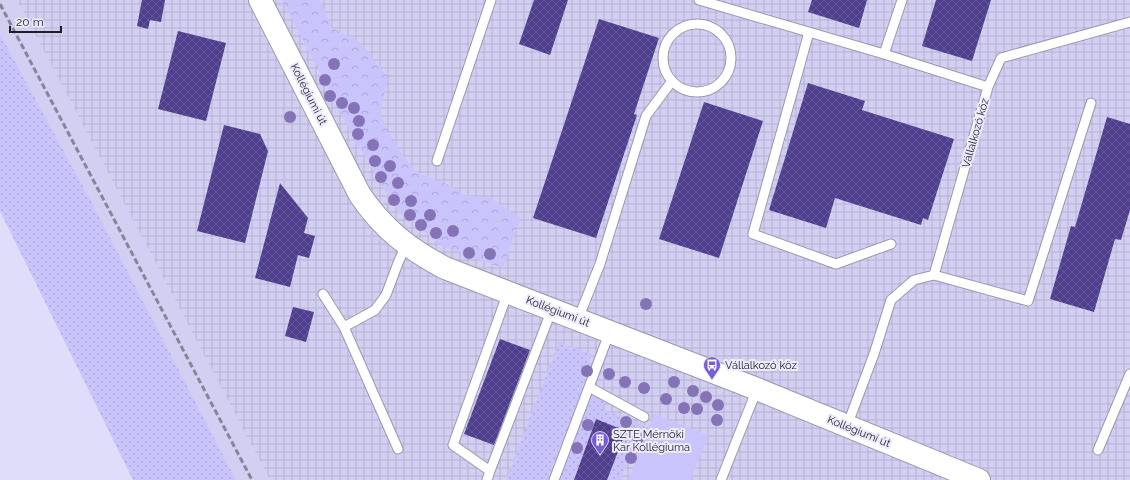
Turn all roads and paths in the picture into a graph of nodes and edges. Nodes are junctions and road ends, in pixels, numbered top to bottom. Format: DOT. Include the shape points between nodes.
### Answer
graph roads {
  1 [pos="260,0"];
  2 [pos="491,0"];
  3 [pos="699,0"];
  4 [pos="902,0"];
  5 [pos="717,3"];
  6 [pos="1130,22"];
  7 [pos="809,32"];
  8 [pos="884,54"];
  9 [pos="672,81"];
  10 [pos="988,87"];
  11 [pos="1091,103"];
  12 [pos="437,161"];
  13 [pos="891,244"];
  14 [pos="406,245"];
  15 [pos="934,275"];
  16 [pos="508,292"];
  17 [pos="324,294"];
  18 [pos="552,309"];
  19 [pos="578,319"];
  20 [pos="344,327"];
  21 [pos="610,331"];
  22 [pos="1130,374"];
  23 [pos="589,387"];
  24 [pos="757,389"];
  25 [pos="644,417"];
  26 [pos="847,426"];
  27 [pos="398,449"];
  28 [pos="1098,450"];
  29 [pos="489,476"];
  30 [pos="968,478"];
  31 [pos="554,480"];
  32 [pos="721,480"];
  1 -- 14 [label="street, Kollégiumi út" via="360,195 379,220"];
  2 -- 12 [label="lane"];
  3 -- 5 [label="lane, Vállalkozó köz"];
  4 -- 8 [label="lane"];
  5 -- 7 [label="lane, Vállalkozó köz"];
  6 -- 10 [label="lane" via="1002,58"];
  7 -- 8 [label="lane, Vállalkozó köz"];
  7 -- 13 [label="lane" via="753,234 836,264"];
  8 -- 10 [label="lane, Vállalkozó köz"];
  9 -- 9 [label="lane" via="663,63 664,48 679,29 698,24 708,26 724,37 731,56 730,66 721,82 713,88 696,92 678,87"];
  9 -- 19 [label="lane" via="646,116 600,264"];
  10 -- 15 [label="lane, Vállalkozó köz"];
  11 -- 15 [label="lane" via="1028,301"];
  14 -- 16 [label="street, Kollégiumi út" via="445,268"];
  14 -- 20 [label="lane" via="386,295 375,310"];
  15 -- 26 [label="lane" via="914,280 891,300"];
  16 -- 18 [label="street, Kollégiumi út"];
  16 -- 29 [label="lane" via="453,446"];
  17 -- 20 [label="lane"];
  18 -- 19 [label="street, Kollégiumi út"];
  18 -- 29 [label="lane"];
  19 -- 21 [label="street, Kollégiumi út"];
  20 -- 27 [label="lane"];
  21 -- 23 [label="lane"];
  21 -- 24 [label="street, Kollégiumi út"];
  22 -- 28 [label="lane"];
  23 -- 25 [label="lane"];
  23 -- 31 [label="lane"];
  24 -- 26 [label="street, Kollégiumi út"];
  24 -- 32 [label="lane"];
  26 -- 30 [label="street, Kollégiumi út"];
}
